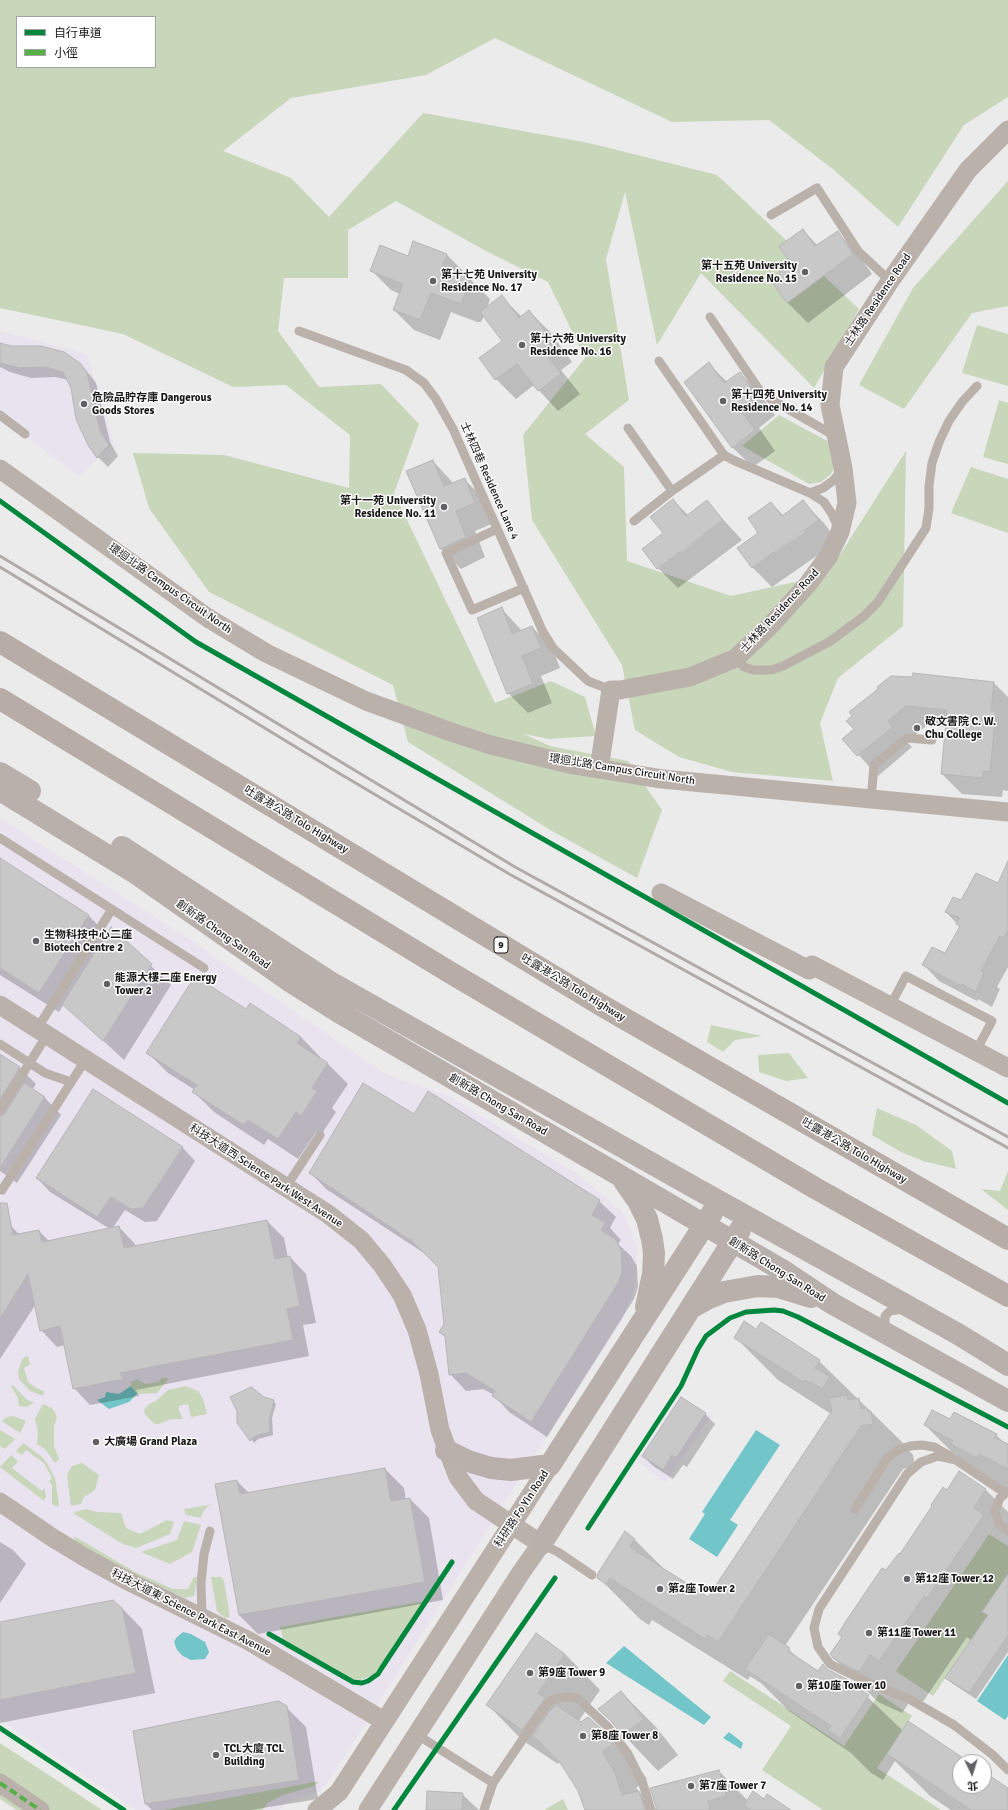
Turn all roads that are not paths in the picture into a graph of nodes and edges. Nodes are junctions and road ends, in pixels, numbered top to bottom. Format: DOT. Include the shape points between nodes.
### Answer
graph roads {
  1 [pos="1008,130"];
  2 [pos="771,215"];
  3 [pos="890,281"];
  4 [pos="710,317"];
  5 [pos="299,331"];
  6 [pos="659,361"];
  7 [pos="977,386"];
  8 [pos="0,415"];
  9 [pos="628,428"];
  10 [pos="26,434"];
  11 [pos="835,436"];
  12 [pos="724,455"];
  13 [pos="843,468"];
  14 [pos="0,469"];
  15 [pos="672,491"];
  16 [pos="810,493"];
  17 [pos="634,521"];
  18 [pos="497,529"];
  19 [pos="840,532"];
  20 [pos="524,588"];
  21 [pos="0,642"];
  22 [pos="736,658"];
  23 [pos="611,690"];
  24 [pos="0,699"];
  25 [pos="932,740"];
  26 [pos="599,769"];
  27 [pos="0,773"];
  28 [pos="0,790"];
  29 [pos="871,800"];
  30 [pos="1008,812"];
  31 [pos="0,838"];
  32 [pos="661,893"];
  33 [pos="112,909"];
  34 [pos="204,968"];
  35 [pos="0,1005"];
  36 [pos="890,1006"];
  37 [pos="42,1032"];
  38 [pos="0,1044"];
  39 [pos="976,1051"];
  40 [pos="86,1059"];
  41 [pos="29,1063"];
  42 [pos="1008,1068"];
  43 [pos="71,1082"];
  44 [pos="0,1110"];
  45 [pos="320,1135"];
  46 [pos="622,1177"];
  47 [pos="286,1187"];
  48 [pos="0,1189"];
  49 [pos="719,1201"];
  50 [pos="748,1217"];
  51 [pos="704,1225"];
  52 [pos="1008,1239"];
  53 [pos="732,1242"];
  54 [pos="1008,1296"];
  55 [pos="834,1304"];
  56 [pos="690,1309"];
  57 [pos="915,1310"];
  58 [pos="640,1327"];
  59 [pos="894,1337"];
  60 [pos="1008,1364"];
  61 [pos="1008,1401"];
  62 [pos="446,1450"];
  63 [pos="956,1460"];
  64 [pos="550,1464"];
  65 [pos="1006,1492"];
  66 [pos="0,1502"];
  67 [pos="855,1509"];
  68 [pos="511,1525"];
  69 [pos="210,1531"];
  70 [pos="1008,1531"];
  71 [pos="541,1544"];
  72 [pos="592,1575"];
  73 [pos="202,1617"];
  74 [pos="384,1721"];
  75 [pos="416,1734"];
  76 [pos="1008,1770"];
  77 [pos="0,1783"];
  78 [pos="493,1783"];
  79 [pos="40,1810"];
  80 [pos="317,1810"];
  81 [pos="368,1810"];
  82 [pos="484,1810"];
  83 [pos="651,1810"];
  1 -- 3 [label="street, 士林路 Residence Road" via="968,170"];
  2 -- 3 [label="lane" via="817,188 858,251"];
  3 -- 11 [label="street, 士林路 Residence Road" via="834,367 830,405"];
  4 -- 11 [label="lane" via="762,394"];
  5 -- 18 [label="lane, 士林四巷 Residence Lane 4" via="406,370 424,383 453,429"];
  6 -- 12 [label="lane"];
  7 -- 22 [label="lane" via="949,421 939,442 932,463 926,528 878,602 863,617 829,642 783,666 771,670 754,670 744,667"];
  8 -- 10 [label="lane"];
  9 -- 15 [label="lane"];
  11 -- 13 [label="street, 士林路 Residence Road"];
  12 -- 15 [label="lane"];
  12 -- 16 [label="lane"];
  13 -- 16 [label="lane" via="834,480"];
  13 -- 19 [label="street, 士林路 Residence Road" via="847,503"];
  14 -- 26 [label="street, 環迴北路 Campus Circuit North" via="208,618 266,653 366,701 412,719 490,745"];
  15 -- 17 [label="lane"];
  16 -- 19 [label="lane" via="824,502"];
  18 -- 20 [label="lane, 士林四巷 Residence Lane 4"];
  18 -- 20 [label="lane" via="446,553 472,610"];
  19 -- 22 [label="street, 士林路 Residence Road" via="828,557 808,584 771,625"];
  20 -- 23 [label="lane, 士林四巷 Residence Lane 4" via="553,648 588,681"];
  21 -- 52 [label="highway, 吐露港公路 Tolo Highway / 9" via="606,1008"];
  22 -- 23 [label="street, 士林路 Residence Road" via="690,677"];
  23 -- 26 [label="street"];
  24 -- 54 [label="highway" via="815,1188"];
  25 -- 29 [label="lane" via="907,738 874,765"];
  26 -- 29 [label="street, 環迴北路 Campus Circuit North" via="662,779"];
  27 -- 49 [label="main road, 創新路 Chong San Road" via="118,844 330,982"];
  28 -- 46 [label="main road, 創新路 Chong San Road" via="134,872 330,1007"];
  29 -- 30 [label="street, 環迴北路 Campus Circuit North"];
  31 -- 33 [label="lane"];
  32 -- 36 [label="street" via="809,970 812,965"];
  33 -- 34 [label="lane"];
  33 -- 37 [label="lane"];
  35 -- 37 [label="street, 科技大道西 Science Park West Avenue"];
  36 -- 39 [label="street"];
  36 -- 39 [label="lane" via="906,976 992,1021"];
  37 -- 40 [label="street, 科技大道西 Science Park West Avenue"];
  37 -- 41 [label="lane"];
  38 -- 41 [label="lane"];
  39 -- 42 [label="street"];
  40 -- 43 [label="lane"];
  40 -- 47 [label="street, 科技大道西 Science Park West Avenue"];
  41 -- 43 [label="lane" via="45,1073"];
  41 -- 44 [label="lane"];
  43 -- 48 [label="lane" via="2,1190"];
  45 -- 47 [label="lane"];
  46 -- 51 [label="main road, 創新路 Chong San Road"];
  46 -- 58 [label="main road" via="647,1219 654,1253 649,1297"];
  47 -- 62 [label="street, 科技大道西 Science Park West Avenue" via="328,1214 361,1240 402,1295 423,1350"];
  49 -- 50 [label="main road, 創新路 Chong San Road"];
  49 -- 51 [label="main road, 科研路 Fo Yin Road"];
  50 -- 53 [label="main road"];
  50 -- 57 [label="main road, 創新路 Chong San Road"];
  51 -- 53 [label="main road, 創新路 Chong San Road"];
  51 -- 58 [label="main road, 科研路 Fo Yin Road"];
  53 -- 55 [label="main road, 創新路 Chong San Road" via="782,1270"];
  53 -- 56 [label="main road"];
  55 -- 56 [label="main road" via="778,1287 758,1286 724,1292"];
  55 -- 59 [label="main road, 創新路 Chong San Road"];
  56 -- 71 [label="main road"];
  57 -- 59 [label="lane" via="890,1310 885,1316 885,1324"];
  57 -- 60 [label="main road, 創新路 Chong San Road"];
  58 -- 64 [label="main road, 科研路 Fo Yin Road"];
  59 -- 61 [label="main road, 創新路 Chong San Road"];
  62 -- 64 [label="main road" via="468,1461 491,1468 512,1470"];
  62 -- 68 [label="street, 科技大道西 Science Park West Avenue" via="466,1490 488,1510"];
  63 -- 65 [label="lane"];
  63 -- 67 [label="lane" via="934,1447 922,1445 898,1450 888,1457"];
  63 -- 76 [label="lane" via="938,1456 921,1462 907,1474 819,1608 814,1628 818,1648 830,1664 911,1700 954,1725"];
  64 -- 68 [label="street, 科研路 Fo Yin Road"];
  65 -- 70 [label="lane" via="996,1504 996,1511 1000,1524"];
  66 -- 73 [label="street, 科技大道東 Science Park East Avenue" via="92,1561"];
  68 -- 71 [label="street, 科技大道西 Science Park West Avenue"];
  68 -- 74 [label="street, 科研路 Fo Yin Road"];
  69 -- 73 [label="lane" via="204,1554"];
  71 -- 72 [label="lane"];
  71 -- 75 [label="street"];
  73 -- 74 [label="street, 科技大道東 Science Park East Avenue" via="283,1660"];
  74 -- 80 [label="street, 科研路 Fo Yin Road" via="339,1792"];
  75 -- 78 [label="lane"];
  75 -- 81 [label="street"];
  77 -- 79 [label="street"];
  78 -- 82 [label="lane"];
  78 -- 83 [label="lane" via="550,1701 577,1698 608,1727 628,1754 643,1784"];
}
